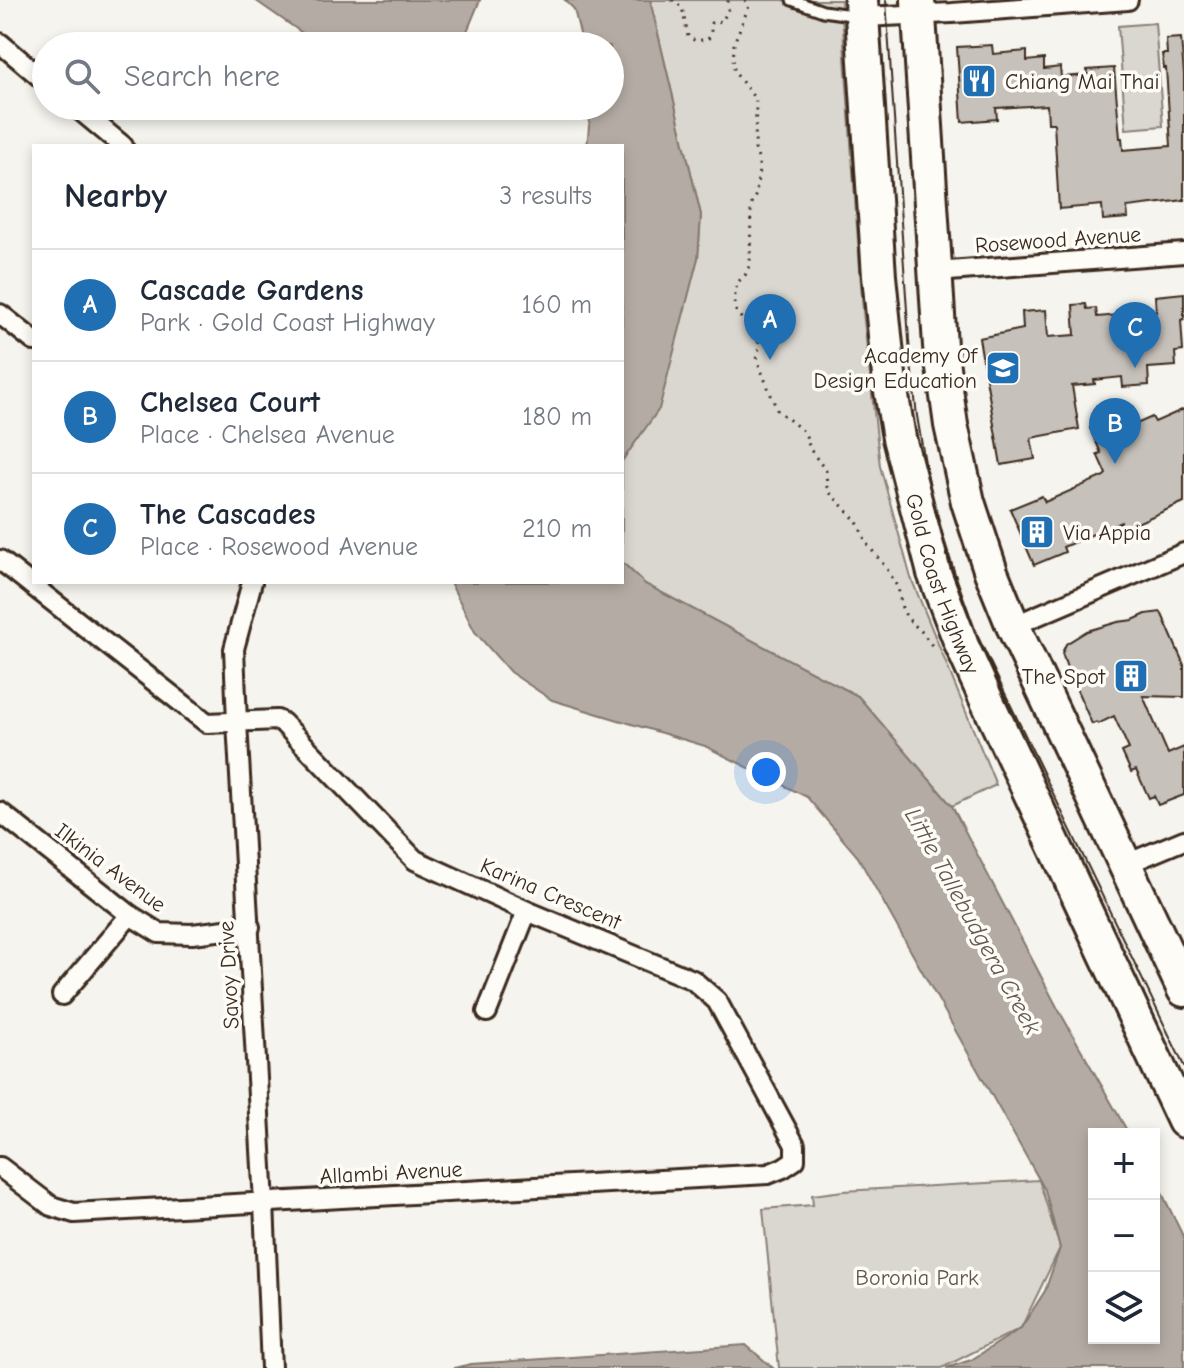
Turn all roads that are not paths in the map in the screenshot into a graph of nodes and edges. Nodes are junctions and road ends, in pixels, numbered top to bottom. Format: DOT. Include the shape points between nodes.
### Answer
graph roads {
  1 [pos="792,0"];
  2 [pos="1128,0"];
  3 [pos="862,8"];
  4 [pos="919,8"];
  5 [pos="0,43"];
  6 [pos="0,52"];
  7 [pos="19,59"];
  8 [pos="32,70"];
  9 [pos="92,120"];
  10 [pos="121,144"];
  11 [pos="1184,253"];
  12 [pos="936,272"];
  13 [pos="0,314"];
  14 [pos="32,339"];
  15 [pos="1184,553"];
  16 [pos="0,560"];
  17 [pos="251,584"];
  18 [pos="1013,626"];
  19 [pos="237,722"];
  20 [pos="0,812"];
  21 [pos="1184,840"];
  22 [pos="1124,865"];
  23 [pos="527,911"];
  24 [pos="130,915"];
  25 [pos="250,927"];
  26 [pos="1184,990"];
  27 [pos="62,995"];
  28 [pos="487,1012"];
  29 [pos="1184,1121"];
  30 [pos="795,1160"];
  31 [pos="0,1167"];
  32 [pos="264,1203"];
  33 [pos="271,1368"];
  1 -- 3 [label="lane" via="823,11"];
  2 -- 4 [label="street"];
  3 -- 4 [label="street"];
  3 -- 29 [label="highway, Gold Coast Highway" via="890,385 934,573 987,701"];
  4 -- 12 [label="highway"];
  5 -- 7 [label="street"];
  6 -- 7 [label="street"];
  7 -- 8 [label="street"];
  9 -- 10 [label="street"];
  11 -- 12 [label="street, Rosewood Avenue"];
  12 -- 18 [label="highway" via="940,346 959,466 979,539"];
  13 -- 14 [label="street"];
  15 -- 18 [label="street"];
  16 -- 19 [label="street, Karina Crescent" via="207,723"];
  17 -- 19 [label="street, Savoy Drive" via="234,649"];
  18 -- 22 [label="highway"];
  19 -- 23 [label="street, Karina Crescent" via="283,723 415,860"];
  19 -- 25 [label="street, Savoy Drive"];
  20 -- 24 [label="street, Ilkinia Avenue"];
  21 -- 22 [label="street"];
  22 -- 26 [label="highway"];
  23 -- 28 [label="street"];
  23 -- 30 [label="street, Karina Crescent" via="693,980 717,1001 795,1145"];
  24 -- 25 [label="street, Ilkinia Avenue" via="159,933"];
  24 -- 27 [label="street"];
  25 -- 32 [label="street, Savoy Drive"];
  30 -- 32 [label="street, Allambi Avenue" via="768,1174"];
  31 -- 32 [label="street, Allambi Avenue" via="51,1206 74,1213"];
  32 -- 33 [label="street, Savoy Drive"];
}
